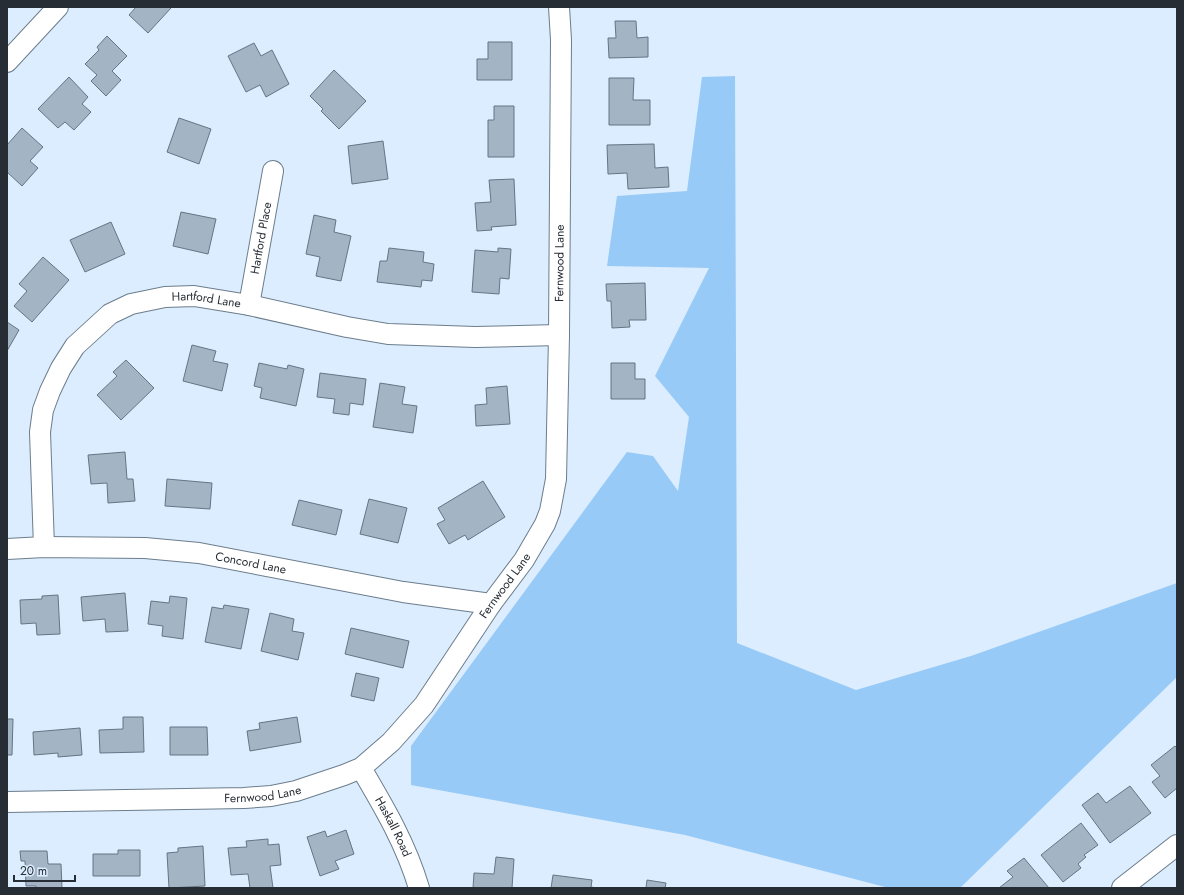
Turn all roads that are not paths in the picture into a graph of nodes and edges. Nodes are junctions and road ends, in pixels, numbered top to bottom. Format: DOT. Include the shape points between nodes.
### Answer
graph roads {
  1 [pos="58,7"];
  2 [pos="559,7"];
  3 [pos="7,62"];
  4 [pos="273,171"];
  5 [pos="250,305"];
  6 [pos="559,335"];
  7 [pos="44,548"];
  8 [pos="7,549"];
  9 [pos="491,604"];
  10 [pos="361,768"];
  11 [pos="7,802"];
  12 [pos="1177,845"];
  13 [pos="419,888"];
  14 [pos="1122,888"];
  1 -- 3 [label="street"];
  2 -- 6 [label="street, Fernwood Lane" via="562,40"];
  4 -- 5 [label="street, Hartford Place"];
  5 -- 6 [label="street, Hartford Lane" via="388,334 475,337"];
  5 -- 7 [label="street, Hartford Lane" via="194,296 165,297 131,304 110,314 75,346 61,368 43,410 40,432"];
  6 -- 9 [label="street, Fernwood Lane" via="556,478 550,511 524,560"];
  7 -- 8 [label="street, Concord Lane"];
  7 -- 9 [label="street, Concord Lane" via="146,548 199,553 403,592"];
  9 -- 10 [label="street, Fernwood Lane" via="424,704 391,742"];
  10 -- 11 [label="street, Fernwood Lane" via="296,791 271,796"];
  10 -- 13 [label="street, Haskall Road" via="390,817 414,870"];
  12 -- 14 [label="street"];
}
